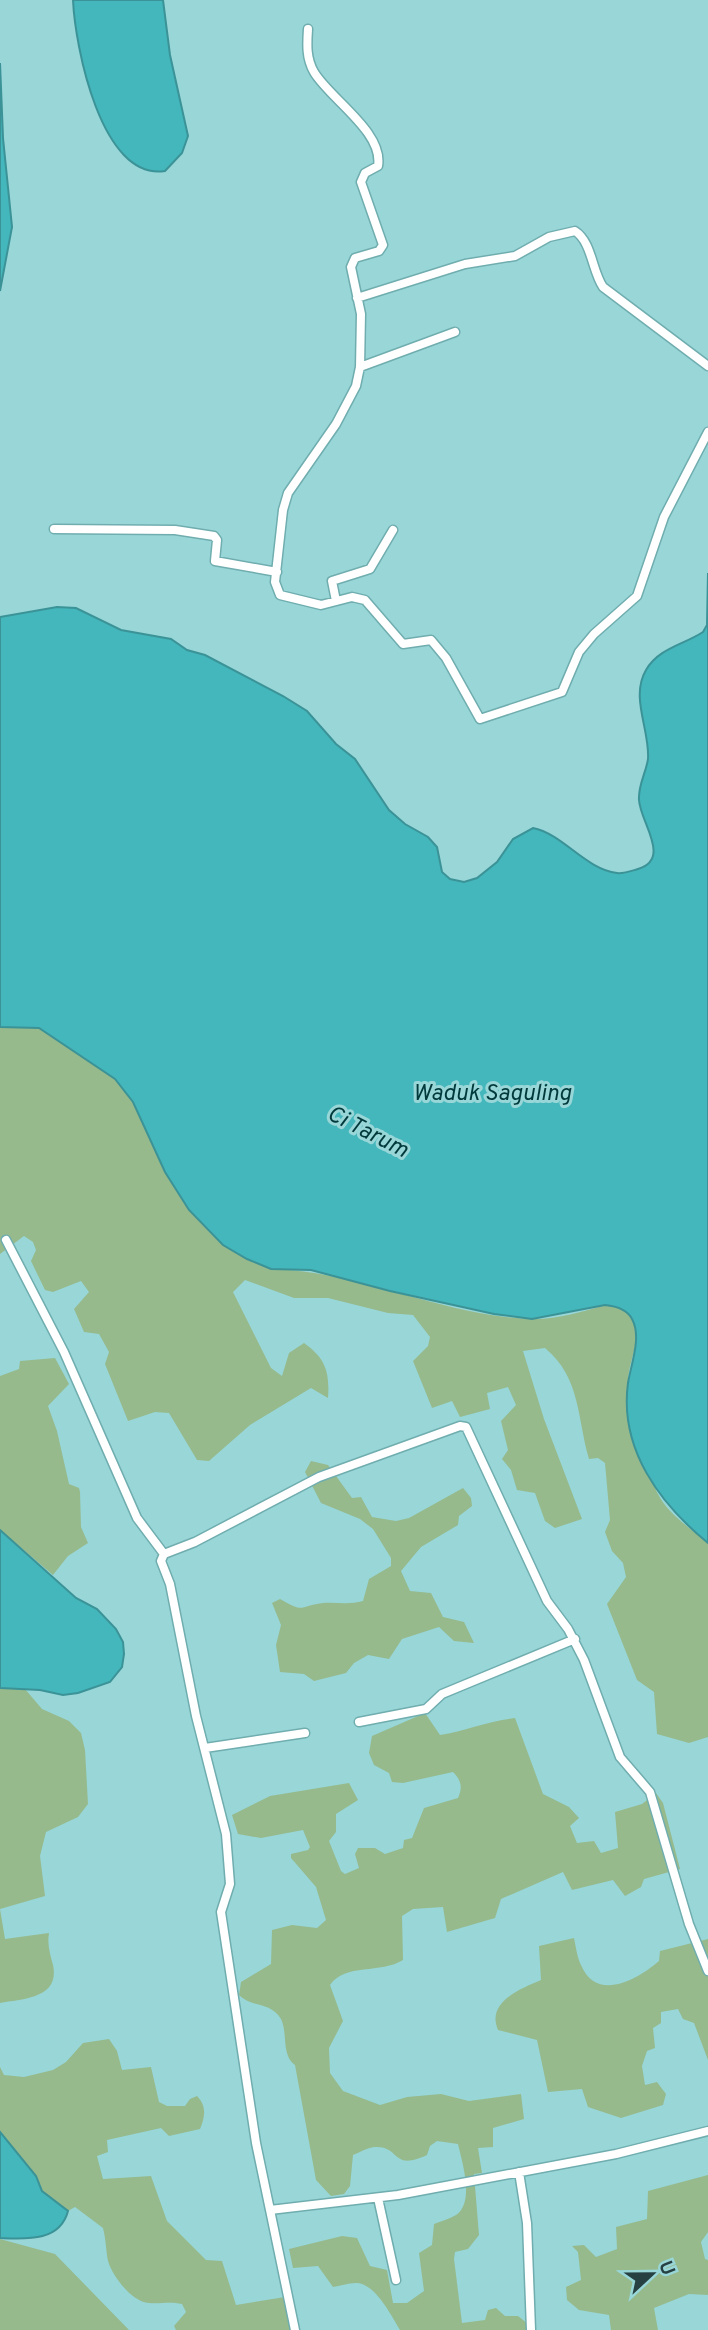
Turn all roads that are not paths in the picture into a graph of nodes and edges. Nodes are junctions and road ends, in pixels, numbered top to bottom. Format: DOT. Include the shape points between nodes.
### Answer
graph roads {
  1 [pos="308,29"];
  2 [pos="358,298"];
  3 [pos="455,332"];
  4 [pos="708,366"];
  5 [pos="360,367"];
  6 [pos="708,432"];
  7 [pos="54,528"];
  8 [pos="393,530"];
  9 [pos="277,572"];
  10 [pos="336,601"];
  11 [pos="6,1240"];
  12 [pos="164,1554"];
  13 [pos="575,1639"];
  14 [pos="359,1723"];
  15 [pos="304,1733"];
  16 [pos="205,1748"];
  17 [pos="708,1971"];
  18 [pos="708,2131"];
  19 [pos="519,2172"];
  20 [pos="378,2198"];
  21 [pos="270,2210"];
  22 [pos="396,2280"];
  23 [pos="295,2330"];
  24 [pos="531,2330"];
  1 -- 2 [label="street" via="314,72 352,113 379,162 361,182 382,249 353,261"];
  2 -- 4 [label="street" via="454,267 515,256 549,237 575,232 586,243 603,287"];
  2 -- 5 [label="street" via="363,337"];
  3 -- 5 [label="street"];
  5 -- 9 [label="street" via="356,386 336,424 288,493"];
  6 -- 10 [label="street" via="664,517 637,596 579,652 562,692 480,719 431,640 402,645 366,600"];
  7 -- 9 [label="street" via="175,530 214,536 215,561"];
  8 -- 10 [label="street" via="370,569 332,581"];
  9 -- 10 [label="street" via="276,590 285,598 321,605"];
  11 -- 12 [label="street" via="64,1352 137,1518"];
  12 -- 13 [label="street" via="319,1477 462,1425 474,1441 547,1601"];
  12 -- 16 [label="street" via="160,1561 170,1584"];
  13 -- 14 [label="street" via="447,1692 426,1709"];
  13 -- 17 [label="street" via="620,1757 650,1792 689,1924"];
  15 -- 16 [label="street"];
  16 -- 21 [label="street" via="226,1834 230,1884 221,1912"];
  18 -- 19 [label="street"];
  19 -- 20 [label="street"];
  19 -- 24 [label="street" via="527,2223"];
  20 -- 21 [label="street"];
  20 -- 22 [label="street"];
  21 -- 23 [label="street"];
}
